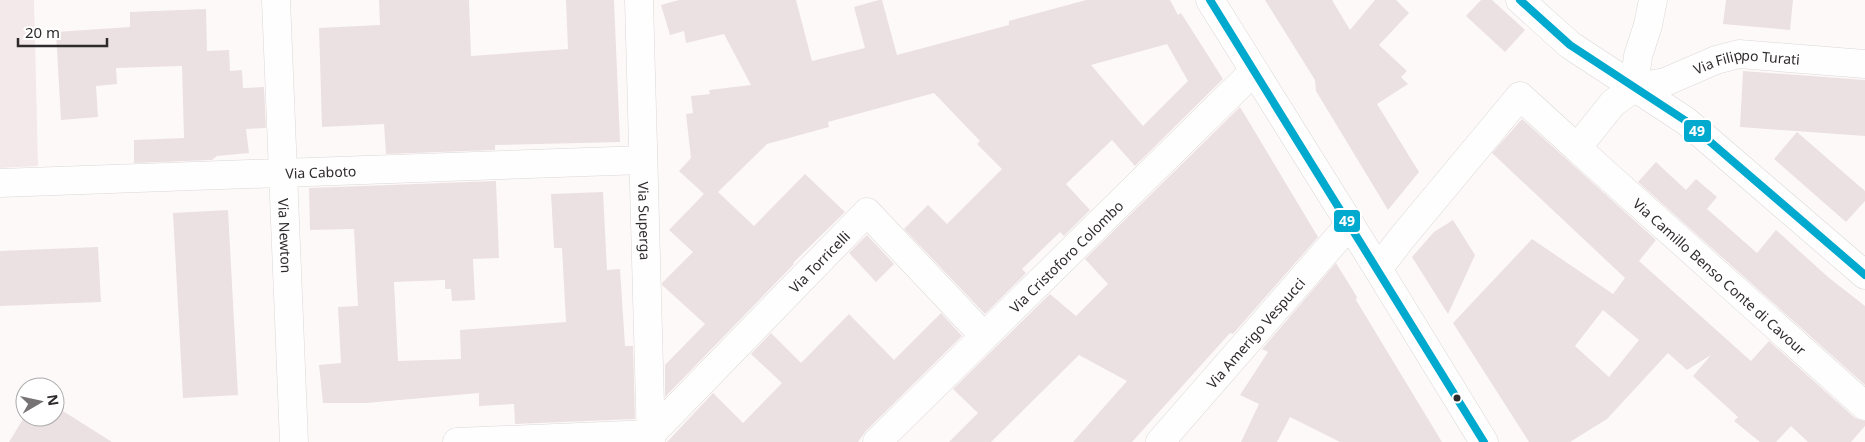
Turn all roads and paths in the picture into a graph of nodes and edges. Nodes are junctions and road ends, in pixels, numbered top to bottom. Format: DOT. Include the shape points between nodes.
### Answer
graph roads {
  1 [pos="276,0"];
  2 [pos="639,0"];
  3 [pos="1210,0"];
  4 [pos="1520,0"];
  5 [pos="1653,0"];
  6 [pos="1865,64"];
  7 [pos="1254,71"];
  8 [pos="1634,88"];
  9 [pos="1577,148"];
  10 [pos="643,160"];
  11 [pos="283,172"];
  12 [pos="0,183"];
  13 [pos="1350,224"];
  14 [pos="1860,266"];
  15 [pos="1378,269"];
  16 [pos="984,336"];
  17 [pos="1865,406"];
  18 [pos="651,438"];
  19 [pos="294,442"];
  20 [pos="457,442"];
  21 [pos="877,442"];
  22 [pos="1160,442"];
  23 [pos="1484,442"];
  1 -- 11 [label="street, Via Newton"];
  2 -- 10 [label="street, Via Superga"];
  3 -- 7 [label="street"];
  4 -- 8 [label="street" via="1570,45"];
  5 -- 8 [label="street" via="1638,56"];
  6 -- 8 [label="street, Via Filippo Turati" via="1738,54 1665,82"];
  7 -- 13 [label="street"];
  7 -- 16 [label="street, Via Cristoforo Colombo"];
  8 -- 9 [label="street" via="1613,103"];
  8 -- 14 [label="street" via="1686,121"];
  9 -- 15 [label="street, Via Camillo Benso Conte di Cavour" via="1520,96"];
  9 -- 17 [label="street, Via Camillo Benso Conte di Cavour"];
  10 -- 11 [label="street, Via Caboto"];
  10 -- 18 [label="street, Via Superga"];
  11 -- 12 [label="street, Via Caboto"];
  11 -- 19 [label="street, Via Newton"];
  13 -- 15 [label="street"];
  13 -- 22 [label="street, Via Amerigo Vespucci"];
  15 -- 23 [label="street"];
  16 -- 18 [label="street, Via Torricelli" via="867,212"];
  16 -- 21 [label="street, Via Cristoforo Colombo"];
  18 -- 20 [label="street"];
}
